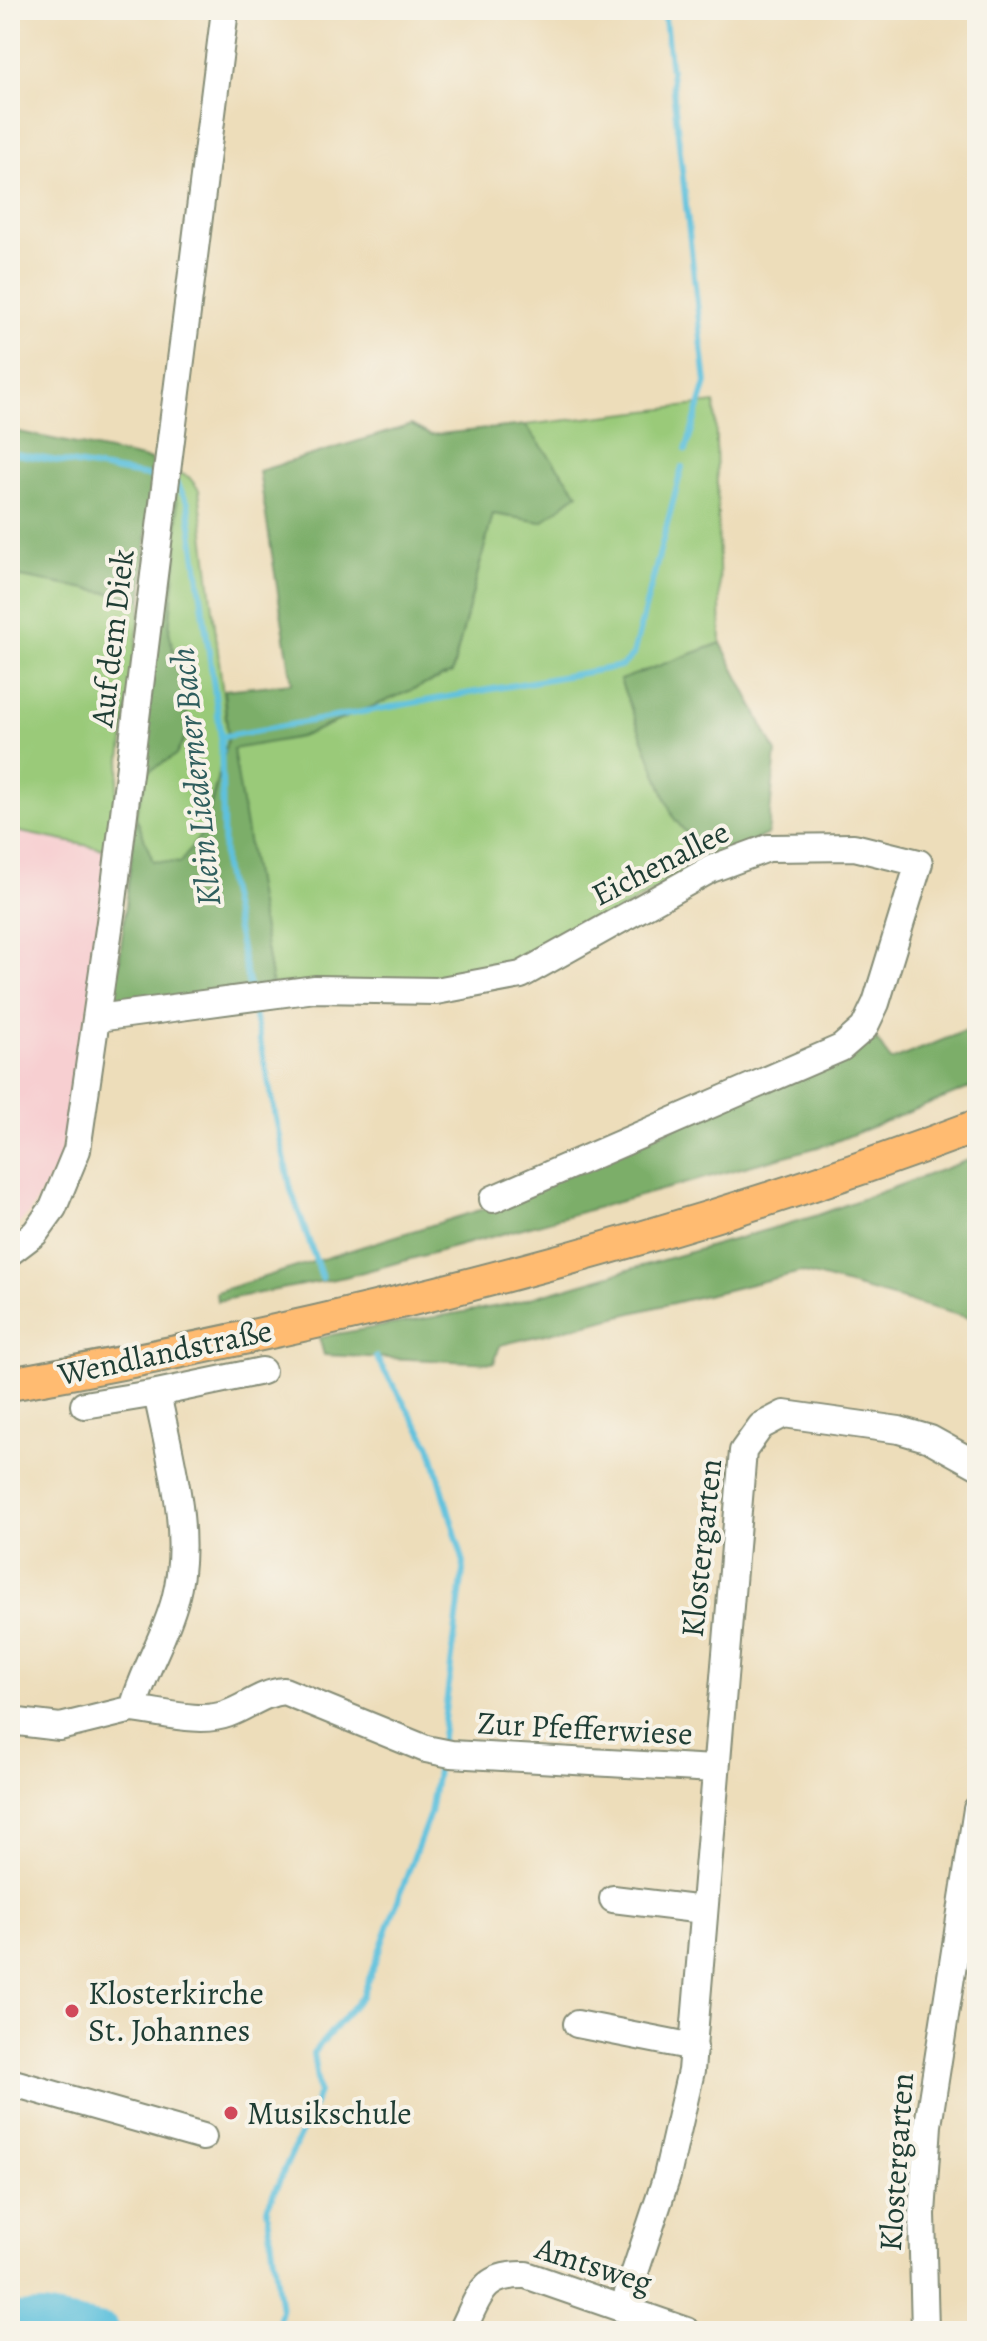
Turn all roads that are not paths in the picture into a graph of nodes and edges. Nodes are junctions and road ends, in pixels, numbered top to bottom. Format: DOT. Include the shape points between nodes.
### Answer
graph roads {
  1 [pos="225,10"];
  2 [pos="98,1018"];
  3 [pos="977,1126"];
  4 [pos="493,1199"];
  5 [pos="10,1252"];
  6 [pos="262,1371"];
  7 [pos="10,1384"];
  8 [pos="157,1393"];
  9 [pos="84,1405"];
  10 [pos="977,1465"];
  11 [pos="133,1709"];
  12 [pos="10,1721"];
  13 [pos="714,1769"];
  14 [pos="977,1809"];
  15 [pos="613,1899"];
  16 [pos="703,1910"];
  17 [pos="577,2024"];
  18 [pos="694,2047"];
  19 [pos="10,2082"];
  20 [pos="203,2137"];
  21 [pos="623,2308"];
  22 [pos="462,2331"];
  23 [pos="687,2331"];
  24 [pos="925,2331"];
  1 -- 2 [label="street, Auf dem Diek"];
  2 -- 4 [label="street, Eichenallee" via="315,989 436,991 521,975 711,869 768,848 854,847 919,863 876,1003 864,1028 841,1048"];
  2 -- 5 [label="street, Auf dem Diek" via="77,1150 66,1181 35,1233"];
  3 -- 7 [label="main road, Wendlandstraße" via="721,1215 545,1266"];
  6 -- 8 [label="street"];
  8 -- 9 [label="street"];
  8 -- 11 [label="street" via="177,1494 181,1546 164,1640"];
  10 -- 13 [label="street, Klostergarten" via="930,1439 899,1430 784,1414 761,1426 743,1451"];
  11 -- 12 [label="street" via="60,1727"];
  11 -- 13 [label="street, Zur Pfefferwiese" via="225,1715 269,1692 284,1691 438,1752"];
  13 -- 16 [label="street, Klostergarten"];
  14 -- 24 [label="street, Klostergarten" via="928,2125 922,2214"];
  15 -- 16 [label="street"];
  16 -- 18 [label="street, Klostergarten"];
  17 -- 18 [label="street"];
  18 -- 21 [label="street, Klostergarten" via="667,2176"];
  19 -- 20 [label="street"];
  21 -- 22 [label="street, Amtsweg" via="526,2275 501,2274 486,2284"];
  21 -- 23 [label="street, Amtsweg"];
}
